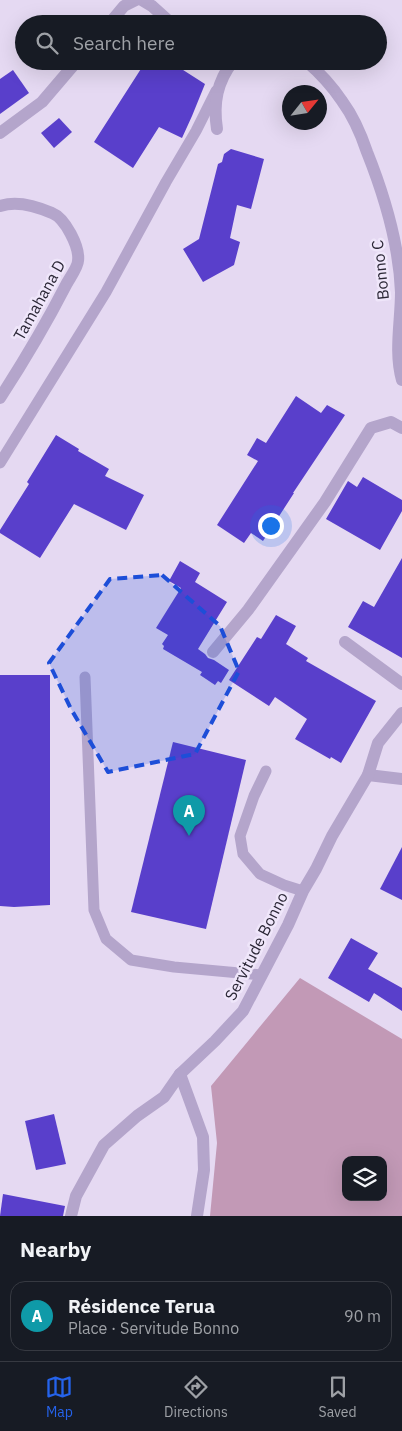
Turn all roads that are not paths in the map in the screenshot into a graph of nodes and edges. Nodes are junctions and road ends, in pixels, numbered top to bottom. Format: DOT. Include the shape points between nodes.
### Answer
graph roads {
  1 [pos="136,0"];
  2 [pos="142,0"];
  3 [pos="116,15"];
  4 [pos="162,15"];
  5 [pos="69,70"];
  6 [pos="228,70"];
  7 [pos="315,70"];
  8 [pos="222,79"];
  9 [pos="217,129"];
  10 [pos="0,133"];
  11 [pos="0,206"];
  12 [pos="402,380"];
  13 [pos="0,398"];
  14 [pos="402,428"];
  15 [pos="0,463"];
  16 [pos="345,642"];
  17 [pos="213,652"];
  18 [pos="85,677"];
  19 [pos="402,684"];
  20 [pos="402,713"];
  21 [pos="266,771"];
  22 [pos="368,775"];
  23 [pos="402,779"];
  24 [pos="303,891"];
  25 [pos="261,975"];
  26 [pos="180,1074"];
  27 [pos="72,1216"];
  28 [pos="197,1216"];
  1 -- 3 [label="street" via="124,6"];
  2 -- 4 [label="street"];
  5 -- 10 [label="street" via="42,102"];
  6 -- 8 [label="street"];
  7 -- 12 [label="street, Bonno C" via="344,102 359,130 391,220 399,260 399,370"];
  8 -- 9 [label="street" via="214,111"];
  8 -- 15 [label="lane" via="106,292"];
  11 -- 13 [label="street, Tamahana D" via="8,203 36,206 56,214 76,242 79,262"];
  14 -- 17 [label="street" via="391,422 370,428 325,502 248,610"];
  16 -- 19 [label="street"];
  18 -- 25 [label="lane" via="94,910 106,940 131,960"];
  20 -- 22 [label="street, Servitude Bonno" via="378,742"];
  21 -- 24 [label="lane" via="240,836 243,854 260,874"];
  22 -- 23 [label="street"];
  22 -- 24 [label="street, Servitude Bonno"];
  24 -- 25 [label="street, Servitude Bonno"];
  25 -- 26 [label="street, Servitude Bonno" via="243,1011"];
  26 -- 27 [label="street, Servitude Bonno" via="164,1097 104,1145 76,1196"];
  26 -- 28 [label="street" via="203,1137 204,1170"];
}
